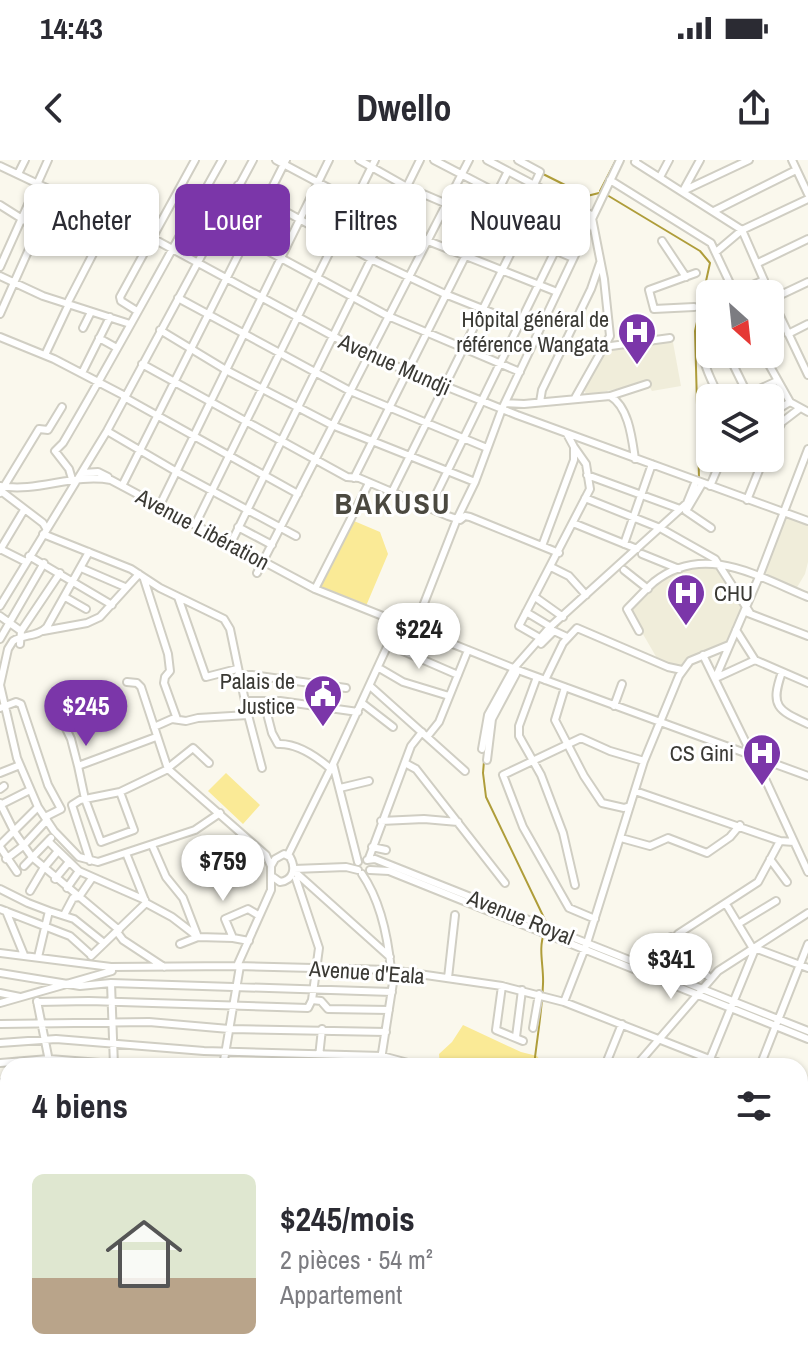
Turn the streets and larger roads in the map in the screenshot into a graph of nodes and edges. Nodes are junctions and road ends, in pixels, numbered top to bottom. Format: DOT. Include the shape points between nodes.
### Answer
graph roads {
  1 [pos="25,160"];
  2 [pos="48,160"];
  3 [pos="195,160"];
  4 [pos="222,160"];
  5 [pos="253,160"];
  6 [pos="276,160"];
  7 [pos="329,160"];
  8 [pos="359,160"];
  9 [pos="420,160"];
  10 [pos="434,160"];
  11 [pos="469,160"];
  12 [pos="487,160"];
  13 [pos="518,160"];
  14 [pos="620,160"];
  15 [pos="636,160"];
  16 [pos="669,160"];
  17 [pos="700,160"];
  18 [pos="749,160"];
  19 [pos="792,160"];
  20 [pos="285,162"];
  21 [pos="0,163"];
  22 [pos="738,163"];
  23 [pos="374,164"];
  24 [pos="796,170"];
  25 [pos="508,171"];
  26 [pos="18,174"];
  27 [pos="460,175"];
  28 [pos="660,177"];
  29 [pos="610,180"];
  30 [pos="39,183"];
  31 [pos="239,184"];
  32 [pos="275,184"];
  33 [pos="318,184"];
  34 [pos="364,184"];
  35 [pos="403,184"];
  36 [pos="408,184"];
  37 [pos="456,184"];
  38 [pos="477,184"];
  39 [pos="501,184"];
  40 [pos="532,184"];
  41 [pos="534,184"];
  42 [pos="683,191"];
  43 [pos="808,196"];
  44 [pos="306,206"];
  45 [pos="2,207"];
  46 [pos="714,211"];
  47 [pos="442,213"];
  48 [pos="290,214"];
  49 [pos="590,215"];
  50 [pos="0,216"];
  51 [pos="593,217"];
  52 [pos="23,219"];
  53 [pos="299,219"];
  54 [pos="306,223"];
  55 [pos="590,224"];
  56 [pos="159,225"];
  57 [pos="742,230"];
  58 [pos="808,239"];
  59 [pos="428,241"];
  60 [pos="662,241"];
  61 [pos="159,242"];
  62 [pos="442,247"];
  63 [pos="172,248"];
  64 [pos="716,252"];
  65 [pos="92,256"];
  66 [pos="142,256"];
  67 [pos="200,256"];
  68 [pos="238,256"];
  69 [pos="277,256"];
  70 [pos="329,256"];
  71 [pos="365,256"];
  72 [pos="372,256"];
  73 [pos="465,256"];
  74 [pos="508,256"];
  75 [pos="553,256"];
  76 [pos="568,256"];
  77 [pos="280,258"];
  78 [pos="573,258"];
  79 [pos="371,259"];
  80 [pos="600,261"];
  81 [pos="197,262"];
  82 [pos="758,263"];
  83 [pos="0,267"];
  84 [pos="500,271"];
  85 [pos="696,273"];
  86 [pos="0,276"];
  87 [pos="409,277"];
  88 [pos="686,277"];
  89 [pos="226,278"];
  90 [pos="318,279"];
  91 [pos="728,280"];
  92 [pos="764,280"];
  93 [pos="808,282"];
  94 [pos="15,283"];
  95 [pos="539,285"];
  96 [pos="784,291"];
  97 [pos="557,292"];
  98 [pos="445,294"];
  99 [pos="178,298"];
  100 [pos="262,298"];
  101 [pos="351,298"];
  102 [pos="68,304"];
  103 [pos="694,307"];
  104 [pos="483,310"];
  105 [pos="137,311"];
  106 [pos="91,312"];
  107 [pos="0,314"];
  108 [pos="210,314"];
  109 [pos="388,316"];
  110 [pos="110,317"];
  111 [pos="297,318"];
  112 [pos="520,323"];
  113 [pos="130,324"];
  114 [pos="808,324"];
  115 [pos="784,326"];
  116 [pos="83,328"];
  117 [pos="160,330"];
  118 [pos="538,331"];
  119 [pos="426,333"];
  120 [pos="788,334"];
  121 [pos="244,335"];
  122 [pos="331,336"];
  123 [pos="0,337"];
  124 [pos="99,338"];
  125 [pos="670,338"];
  126 [pos="117,348"];
  127 [pos="463,348"];
  128 [pos="192,349"];
  129 [pos="604,349"];
  130 [pos="279,353"];
  131 [pos="45,355"];
  132 [pos="368,355"];
  133 [pos="804,359"];
  134 [pos="501,363"];
  135 [pos="142,364"];
  136 [pos="770,368"];
  137 [pos="226,370"];
  138 [pos="407,372"];
  139 [pos="520,372"];
  140 [pos="82,373"];
  141 [pos="314,373"];
  142 [pos="808,375"];
  143 [pos="99,381"];
  144 [pos="777,381"];
  145 [pos="175,384"];
  146 [pos="647,384"];
  147 [pos="770,384"];
  148 [pos="445,387"];
  149 [pos="261,388"];
  150 [pos="350,391"];
  151 [pos="610,396"];
  152 [pos="125,397"];
  153 [pos="575,398"];
  154 [pos="483,402"];
  155 [pos="540,402"];
  156 [pos="790,402"];
  157 [pos="210,403"];
  158 [pos="504,406"];
  159 [pos="784,406"];
  160 [pos="62,407"];
  161 [pos="297,407"];
  162 [pos="388,407"];
  163 [pos="799,409"];
  164 [pos="808,412"];
  165 [pos="159,417"];
  166 [pos="784,420"];
  167 [pos="245,422"];
  168 [pos="427,423"];
  169 [pos="332,425"];
  170 [pos="107,431"];
  171 [pos="567,434"];
  172 [pos="193,436"];
  173 [pos="464,438"];
  174 [pos="280,440"];
  175 [pos="371,443"];
  176 [pos="574,447"];
  177 [pos="487,448"];
  178 [pos="808,449"];
  179 [pos="141,451"];
  180 [pos="229,456"];
  181 [pos="409,457"];
  182 [pos="316,459"];
  183 [pos="635,459"];
  184 [pos="652,464"];
  185 [pos="447,471"];
  186 [pos="177,472"];
  187 [pos="716,472"];
  188 [pos="758,472"];
  189 [pos="264,474"];
  190 [pos="587,475"];
  191 [pos="77,477"];
  192 [pos="357,478"];
  193 [pos="475,482"];
  194 [pos="699,483"];
  195 [pos="122,486"];
  196 [pos="367,486"];
  197 [pos="710,486"];
  198 [pos="1,489"];
  199 [pos="212,491"];
  200 [pos="392,492"];
  201 [pos="298,494"];
  202 [pos="642,494"];
  203 [pos="585,498"];
  204 [pos="747,500"];
  205 [pos="159,507"];
  206 [pos="429,509"];
  207 [pos="680,509"];
  208 [pos="24,510"];
  209 [pos="247,510"];
  210 [pos="783,513"];
  211 [pos="457,519"];
  212 [pos="633,520"];
  213 [pos="808,521"];
  214 [pos="573,523"];
  215 [pos="195,525"];
  216 [pos="45,527"];
  217 [pos="238,527"];
  218 [pos="711,528"];
  219 [pos="281,529"];
  220 [pos="662,529"];
  221 [pos="296,536"];
  222 [pos="231,543"];
  223 [pos="624,544"];
  224 [pos="272,545"];
  225 [pos="542,546"];
  226 [pos="0,549"];
  227 [pos="89,552"];
  228 [pos="640,552"];
  229 [pos="559,553"];
  230 [pos="28,559"];
  231 [pos="263,562"];
  232 [pos="44,563"];
  233 [pos="719,564"];
  234 [pos="551,567"];
  235 [pos="81,568"];
  236 [pos="679,569"];
  237 [pos="624,570"];
  238 [pos="60,573"];
  239 [pos="257,573"];
  240 [pos="141,576"];
  241 [pos="759,577"];
  242 [pos="74,582"];
  243 [pos="125,587"];
  244 [pos="315,589"];
  245 [pos="648,589"];
  246 [pos="586,595"];
  247 [pos="65,597"];
  248 [pos="535,597"];
  249 [pos="808,597"];
  250 [pos="1,603"];
  251 [pos="183,604"];
  252 [pos="112,605"];
  253 [pos="86,609"];
  254 [pos="526,612"];
  255 [pos="746,612"];
  256 [pos="0,616"];
  257 [pos="563,617"];
  258 [pos="10,623"];
  259 [pos="398,623"];
  260 [pos="551,627"];
  261 [pos="414,629"];
  262 [pos="736,630"];
  263 [pos="43,631"];
  264 [pos="639,631"];
  265 [pos="808,636"];
  266 [pos="21,637"];
  267 [pos="567,637"];
  268 [pos="540,638"];
  269 [pos="0,639"];
  270 [pos="389,645"];
  271 [pos="729,645"];
  272 [pos="468,650"];
  273 [pos="703,655"];
  274 [pos="751,659"];
  275 [pos="379,668"];
  276 [pos="516,669"];
  277 [pos="682,670"];
  278 [pos="238,672"];
  279 [pos="782,672"];
  280 [pos="458,675"];
  281 [pos="1,677"];
  282 [pos="541,678"];
  283 [pos="716,678"];
  284 [pos="127,682"];
  285 [pos="808,683"];
  286 [pos="622,684"];
  287 [pos="370,686"];
  288 [pos="565,687"];
  289 [pos="346,688"];
  290 [pos="449,696"];
  291 [pos="246,702"];
  292 [pos="264,702"];
  293 [pos="362,703"];
  294 [pos="614,706"];
  295 [pos="2,707"];
  296 [pos="358,712"];
  297 [pos="248,715"];
  298 [pos="177,719"];
  299 [pos="62,720"];
  300 [pos="4,721"];
  301 [pos="659,722"];
  302 [pos="808,724"];
  303 [pos="154,727"];
  304 [pos="393,727"];
  305 [pos="425,734"];
  306 [pos="10,736"];
  307 [pos="156,737"];
  308 [pos="744,740"];
  309 [pos="0,741"];
  310 [pos="567,743"];
  311 [pos="482,749"];
  312 [pos="736,749"];
  313 [pos="337,756"];
  314 [pos="752,756"];
  315 [pos="319,758"];
  316 [pos="487,760"];
  317 [pos="533,760"];
  318 [pos="644,761"];
  319 [pos="209,763"];
  320 [pos="405,763"];
  321 [pos="774,763"];
  322 [pos="20,765"];
  323 [pos="78,766"];
  324 [pos="332,767"];
  325 [pos="168,768"];
  326 [pos="262,768"];
  327 [pos="465,771"];
  328 [pos="0,773"];
  329 [pos="763,776"];
  330 [pos="808,776"];
  331 [pos="369,781"];
  332 [pos="340,788"];
  333 [pos="30,790"];
  334 [pos="635,791"];
  335 [pos="120,792"];
  336 [pos="85,799"];
  337 [pos="0,804"];
  338 [pos="38,807"];
  339 [pos="627,809"];
  340 [pos="220,813"];
  341 [pos="46,819"];
  342 [pos="8,820"];
  343 [pos="381,821"];
  344 [pos="458,822"];
  345 [pos="740,825"];
  346 [pos="0,826"];
  347 [pos="55,832"];
  348 [pos="15,833"];
  349 [pos="621,838"];
  350 [pos="48,841"];
  351 [pos="780,841"];
  352 [pos="794,842"];
  353 [pos="152,845"];
  354 [pos="0,846"];
  355 [pos="23,846"];
  356 [pos="372,847"];
  357 [pos="70,849"];
  358 [pos="386,850"];
  359 [pos="126,853"];
  360 [pos="266,855"];
  361 [pos="288,855"];
  362 [pos="64,856"];
  363 [pos="32,857"];
  364 [pos="277,857"];
  365 [pos="6,859"];
  366 [pos="770,859"];
  367 [pos="90,861"];
  368 [pos="24,866"];
  369 [pos="271,866"];
  370 [pos="363,866"];
  371 [pos="43,869"];
  372 [pos="807,869"];
  373 [pos="79,871"];
  374 [pos="17,872"];
  375 [pos="295,875"];
  376 [pos="273,877"];
  377 [pos="92,878"];
  378 [pos="55,879"];
  379 [pos="282,882"];
  380 [pos="787,882"];
  381 [pos="505,883"];
  382 [pos="575,885"];
  383 [pos="67,888"];
  384 [pos="0,889"];
  385 [pos="271,890"];
  386 [pos="30,891"];
  387 [pos="79,897"];
  388 [pos="776,901"];
  389 [pos="145,902"];
  390 [pos="726,904"];
  391 [pos="3,910"];
  392 [pos="49,911"];
  393 [pos="807,911"];
  394 [pos="64,915"];
  395 [pos="258,915"];
  396 [pos="455,915"];
  397 [pos="595,919"];
  398 [pos="177,920"];
  399 [pos="192,920"];
  400 [pos="738,924"];
  401 [pos="44,926"];
  402 [pos="544,930"];
  403 [pos="118,931"];
  404 [pos="676,936"];
  405 [pos="198,937"];
  406 [pos="233,938"];
  407 [pos="249,941"];
  408 [pos="0,943"];
  409 [pos="104,943"];
  410 [pos="180,944"];
  411 [pos="808,944"];
  412 [pos="658,945"];
  413 [pos="586,947"];
  414 [pos="753,948"];
  415 [pos="1,954"];
  416 [pos="24,955"];
  417 [pos="91,955"];
  418 [pos="38,957"];
  419 [pos="390,957"];
  420 [pos="86,963"];
  421 [pos="239,966"];
  422 [pos="164,967"];
  423 [pos="804,967"];
  424 [pos="317,968"];
  425 [pos="111,969"];
  426 [pos="393,970"];
  427 [pos="0,973"];
  428 [pos="448,978"];
  429 [pos="711,979"];
  430 [pos="111,983"];
  431 [pos="66,984"];
  432 [pos="502,986"];
  433 [pos="237,988"];
  434 [pos="313,990"];
  435 [pos="522,990"];
  436 [pos="392,992"];
  437 [pos="700,992"];
  438 [pos="0,993"];
  439 [pos="35,994"];
  440 [pos="543,995"];
  441 [pos="21,997"];
  442 [pos="312,1000"];
  443 [pos="37,1002"];
  444 [pos="112,1002"];
  445 [pos="564,1002"];
  446 [pos="0,1003"];
  447 [pos="732,1004"];
  448 [pos="234,1005"];
  449 [pos="389,1010"];
  450 [pos="42,1022"];
  451 [pos="113,1022"];
  452 [pos="778,1023"];
  453 [pos="0,1024"];
  454 [pos="622,1024"];
  455 [pos="533,1028"];
  456 [pos="229,1029"];
  457 [pos="322,1029"];
  458 [pos="808,1031"];
  459 [pos="386,1032"];
  460 [pos="516,1037"];
  461 [pos="659,1039"];
  462 [pos="808,1039"];
  463 [pos="45,1041"];
  464 [pos="523,1041"];
  465 [pos="0,1043"];
  466 [pos="114,1044"];
  467 [pos="225,1051"];
  468 [pos="319,1054"];
  469 [pos="382,1056"];
  470 [pos="49,1058"];
  471 [pos="114,1058"];
  472 [pos="224,1058"];
  473 [pos="319,1058"];
  474 [pos="389,1058"];
  475 [pos="608,1058"];
  476 [pos="643,1058"];
  477 [pos="707,1058"];
  478 [pos="710,1058"];
  479 [pos="763,1058"];
  1 -- 26 [label="street"];
  2 -- 30 [label="street"];
  3 -- 56 [label="street"];
  4 -- 63 [label="street"];
  5 -- 31 [label="street"];
  6 -- 20 [label="street"];
  7 -- 33 [label="street"];
  8 -- 23 [label="street"];
  9 -- 36 [label="street"];
  10 -- 27 [label="street"];
  11 -- 27 [label="street"];
  12 -- 25 [label="street"];
  13 -- 41 [label="street" via="540,172"];
  14 -- 29 [label="street"];
  15 -- 28 [label="street"];
  16 -- 28 [label="street"];
  17 -- 42 [label="street"];
  18 -- 22 [label="street"];
  19 -- 24 [label="street"];
  20 -- 32 [label="street"];
  20 -- 33 [label="street"];
  21 -- 26 [label="street, Avenue Mundji"];
  22 -- 42 [label="street"];
  23 -- 34 [label="street"];
  23 -- 35 [label="street"];
  24 -- 43 [label="street"];
  24 -- 46 [label="street"];
  25 -- 39 [label="street"];
  25 -- 40 [label="street"];
  26 -- 30 [label="street, Avenue Mundji"];
  27 -- 37 [label="street"];
  27 -- 38 [label="street"];
  28 -- 42 [label="street"];
  29 -- 51 [label="street"];
  29 -- 64 [label="street" via="711,243"];
  30 -- 52 [label="street"];
  42 -- 46 [label="street"];
  43 -- 57 [label="street"];
  44 -- 53 [label="street"];
  45 -- 50 [label="street"];
  45 -- 52 [label="street"];
  46 -- 57 [label="street"];
  47 -- 59 [label="street"];
  48 -- 53 [label="street"];
  49 -- 51 [label="street"];
  51 -- 55 [label="street"];
  51 -- 80 [label="street"];
  52 -- 83 [label="street"];
  52 -- 94 [label="street" via="38,229"];
  53 -- 54 [label="street"];
  53 -- 77 [label="street"];
  57 -- 64 [label="street"];
  57 -- 82 [label="street"];
  58 -- 82 [label="street"];
  59 -- 62 [label="street"];
  59 -- 87 [label="street"];
  60 -- 88 [label="street"];
  61 -- 63 [label="street, Avenue Mundji"];
  63 -- 81 [label="street, Avenue Mundji"];
  63 -- 105 [label="street"];
  64 -- 91 [label="street"];
  65 -- 102 [label="street"];
  66 -- 105 [label="street" via="120,297"];
  67 -- 81 [label="street"];
  68 -- 89 [label="street"];
  69 -- 77 [label="street"];
  70 -- 90 [label="street"];
  71 -- 79 [label="street"];
  72 -- 79 [label="street"];
  73 -- 84 [label="street"];
  73 -- 98 [label="street"];
  74 -- 84 [label="street"];
  75 -- 95 [label="street"];
  76 -- 78 [label="street"];
  77 -- 90 [label="street"];
  77 -- 100 [label="street"];
  78 -- 97 [label="street"];
  79 -- 87 [label="street"];
  79 -- 101 [label="street"];
  80 -- 129 [label="street" via="610,326"];
  80 -- 155 [label="street"];
  81 -- 89 [label="street, Avenue Mundji"];
  81 -- 99 [label="street"];
  82 -- 92 [label="street"];
  84 -- 95 [label="street"];
  84 -- 104 [label="street"];
  85 -- 88 [label="street"];
  86 -- 94 [label="street"];
  87 -- 98 [label="street"];
  87 -- 109 [label="street"];
  88 -- 103 [label="street" via="649,290 654,309"];
  89 -- 100 [label="street, Avenue Mundji"];
  89 -- 108 [label="street"];
  90 -- 101 [label="street"];
  90 -- 111 [label="street"];
  93 -- 96 [label="street"];
  94 -- 102 [label="street"];
  94 -- 107 [label="street"];
  95 -- 97 [label="street"];
  95 -- 112 [label="street"];
  97 -- 118 [label="street"];
  98 -- 104 [label="street"];
  98 -- 119 [label="street"];
  99 -- 108 [label="street"];
  99 -- 117 [label="street"];
  100 -- 111 [label="street, Avenue Mundji"];
  100 -- 121 [label="street"];
  101 -- 109 [label="street"];
  101 -- 122 [label="street"];
  102 -- 106 [label="street"];
  102 -- 131 [label="street"];
  104 -- 112 [label="street"];
  104 -- 127 [label="street"];
  105 -- 113 [label="street"];
  106 -- 110 [label="street"];
  106 -- 116 [label="street"];
  108 -- 121 [label="street"];
  108 -- 128 [label="street"];
  109 -- 119 [label="street"];
  109 -- 132 [label="street"];
  110 -- 113 [label="street"];
  110 -- 124 [label="street"];
  111 -- 122 [label="street, Avenue Mundji"];
  111 -- 130 [label="street"];
  112 -- 118 [label="street"];
  112 -- 134 [label="street"];
  113 -- 126 [label="street"];
  114 -- 120 [label="street"];
  115 -- 120 [label="street"];
  117 -- 128 [label="street"];
  117 -- 135 [label="street"];
  118 -- 139 [label="street"];
  119 -- 127 [label="street"];
  119 -- 138 [label="street"];
  120 -- 133 [label="street"];
  121 -- 130 [label="street"];
  121 -- 137 [label="street"];
  122 -- 132 [label="street, Avenue Mundji"];
  122 -- 141 [label="street"];
  123 -- 131 [label="street"];
  124 -- 126 [label="street"];
  124 -- 140 [label="street"];
  125 -- 129 [label="street"];
  126 -- 143 [label="street"];
  127 -- 134 [label="street"];
  127 -- 148 [label="street"];
  128 -- 137 [label="street"];
  128 -- 145 [label="street"];
  129 -- 153 [label="street"];
  130 -- 141 [label="street"];
  130 -- 149 [label="street"];
  131 -- 140 [label="street"];
  132 -- 138 [label="street, Avenue Mundji"];
  132 -- 150 [label="street"];
  133 -- 142 [label="street"];
  134 -- 139 [label="street"];
  134 -- 154 [label="street"];
  135 -- 145 [label="street"];
  135 -- 152 [label="street"];
  136 -- 144 [label="street"];
  137 -- 149 [label="street"];
  137 -- 157 [label="street"];
  138 -- 148 [label="street, Avenue Mundji"];
  138 -- 162 [label="street"];
  139 -- 158 [label="street"];
  140 -- 143 [label="street"];
  141 -- 150 [label="street"];
  141 -- 161 [label="street"];
  143 -- 152 [label="street"];
  143 -- 191 [label="street" via="55,451"];
  144 -- 147 [label="street"];
  144 -- 156 [label="street"];
  145 -- 157 [label="street"];
  145 -- 165 [label="street"];
  146 -- 151 [label="street"];
  148 -- 154 [label="street, Avenue Mundji"];
  148 -- 168 [label="street"];
  149 -- 161 [label="street"];
  149 -- 167 [label="street"];
  150 -- 162 [label="street"];
  150 -- 169 [label="street"];
  151 -- 153 [label="street"];
  151 -- 183 [label="street" via="624,411"];
  152 -- 165 [label="street"];
  152 -- 170 [label="street"];
  153 -- 155 [label="street"];
  154 -- 158 [label="street, Avenue Mundji"];
  154 -- 173 [label="street"];
  155 -- 158 [label="street"];
  156 -- 159 [label="street"];
  156 -- 163 [label="street"];
  157 -- 167 [label="street"];
  157 -- 172 [label="street"];
  158 -- 171 [label="street, Avenue Mundji"];
  158 -- 177 [label="street"];
  160 -- 198 [label="street" via="48,430 39,429"];
  161 -- 169 [label="street"];
  161 -- 174 [label="street"];
  162 -- 168 [label="street"];
  162 -- 175 [label="street"];
  163 -- 164 [label="street"];
  163 -- 166 [label="street"];
  165 -- 172 [label="street"];
  165 -- 179 [label="street"];
  167 -- 174 [label="street"];
  167 -- 180 [label="street"];
  168 -- 173 [label="street"];
  168 -- 181 [label="street"];
  169 -- 175 [label="street"];
  169 -- 182 [label="street"];
  170 -- 179 [label="street"];
  170 -- 191 [label="street"];
  171 -- 176 [label="street"];
  171 -- 183 [label="street, Avenue Mundji"];
  172 -- 180 [label="street"];
  172 -- 186 [label="street"];
  173 -- 177 [label="street"];
  173 -- 185 [label="street"];
  174 -- 182 [label="street"];
  174 -- 189 [label="street"];
  175 -- 181 [label="street"];
  175 -- 192 [label="street"];
  176 -- 190 [label="street"];
  176 -- 225 [label="street"];
  177 -- 193 [label="street"];
  178 -- 210 [label="street"];
  179 -- 186 [label="street"];
  179 -- 195 [label="street"];
  180 -- 189 [label="street"];
  180 -- 199 [label="street"];
  181 -- 185 [label="street"];
  181 -- 200 [label="street"];
  182 -- 192 [label="street"];
  182 -- 201 [label="street"];
  183 -- 184 [label="street, Avenue Mundji"];
  184 -- 194 [label="street, Avenue Mundji"];
  184 -- 202 [label="street"];
  185 -- 193 [label="street"];
  185 -- 206 [label="street"];
  186 -- 199 [label="street"];
  186 -- 205 [label="street"];
  187 -- 197 [label="street"];
  188 -- 204 [label="street"];
  189 -- 201 [label="street"];
  189 -- 209 [label="street"];
  190 -- 202 [label="street"];
  190 -- 203 [label="street" via="590,489"];
  191 -- 195 [label="street, Avenue Libération"];
  191 -- 198 [label="street, Avenue Libération"];
  191 -- 216 [label="street"];
  192 -- 196 [label="street"];
  193 -- 211 [label="street"];
  194 -- 197 [label="street, Avenue Mundji"];
  194 -- 207 [label="street"];
  194 -- 218 [label="street" via="686,511"];
  195 -- 205 [label="street, Avenue Libération"];
  196 -- 200 [label="street"];
  196 -- 244 [label="street"];
  197 -- 204 [label="street, Avenue Mundji"];
  198 -- 208 [label="street"];
  199 -- 209 [label="street"];
  199 -- 215 [label="street"];
  200 -- 206 [label="street"];
  201 -- 219 [label="street"];
  202 -- 207 [label="street"];
  202 -- 212 [label="street"];
  203 -- 212 [label="street"];
  203 -- 214 [label="street"];
  204 -- 210 [label="street, Avenue Mundji"];
  205 -- 215 [label="street, Avenue Libération"];
  206 -- 211 [label="street"];
  207 -- 220 [label="street"];
  208 -- 216 [label="street"];
  208 -- 226 [label="street"];
  209 -- 217 [label="street"];
  209 -- 219 [label="street"];
  210 -- 213 [label="street, Avenue Mundji"];
  210 -- 241 [label="street"];
  211 -- 225 [label="street" via="470,517"];
  211 -- 261 [label="street"];
  212 -- 220 [label="street"];
  212 -- 223 [label="street"];
  214 -- 223 [label="street"];
  214 -- 229 [label="street"];
  215 -- 222 [label="street, Avenue Libération"];
  216 -- 227 [label="street"];
  216 -- 230 [label="street"];
  217 -- 222 [label="street"];
  217 -- 224 [label="street"];
  219 -- 221 [label="street"];
  219 -- 224 [label="street"];
  220 -- 228 [label="street"];
  220 -- 233 [label="street"];
  222 -- 231 [label="street, Avenue Libération"];
  223 -- 228 [label="street"];
  224 -- 231 [label="street"];
  225 -- 229 [label="street"];
  226 -- 230 [label="street"];
  227 -- 235 [label="street"];
  227 -- 240 [label="street"];
  228 -- 236 [label="street"];
  228 -- 246 [label="street"];
  229 -- 234 [label="street"];
  230 -- 232 [label="street"];
  230 -- 250 [label="street"];
  231 -- 239 [label="street"];
  231 -- 244 [label="street, Avenue Libération"];
  232 -- 238 [label="street"];
  232 -- 258 [label="street"];
  233 -- 236 [label="street"];
  233 -- 241 [label="street"];
  233 -- 255 [label="street"];
  234 -- 246 [label="street" via="569,576"];
  234 -- 248 [label="street"];
  235 -- 242 [label="street"];
  235 -- 243 [label="street"];
  236 -- 245 [label="street"];
  237 -- 245 [label="street"];
  238 -- 242 [label="street"];
  238 -- 266 [label="street"];
  240 -- 243 [label="street"];
  240 -- 251 [label="street"];
  240 -- 298 [label="street" via="168,654 170,671 164,683"];
  241 -- 249 [label="street"];
  241 -- 255 [label="street"];
  242 -- 247 [label="street"];
  242 -- 252 [label="street"];
  243 -- 252 [label="street"];
  244 -- 259 [label="street, Avenue Libération"];
  245 -- 264 [label="street" via="627,609"];
  246 -- 257 [label="street"];
  247 -- 253 [label="street"];
  247 -- 263 [label="street"];
  248 -- 254 [label="street"];
  248 -- 257 [label="street"];
  251 -- 278 [label="street" via="226,621"];
  251 -- 278 [label="street" via="206,677"];
  252 -- 263 [label="street" via="87,623"];
  254 -- 260 [label="street"];
  254 -- 268 [label="street" via="519,626"];
  255 -- 262 [label="street"];
  255 -- 265 [label="street"];
  256 -- 258 [label="street"];
  257 -- 260 [label="street"];
  258 -- 266 [label="street"];
  258 -- 269 [label="street"];
  259 -- 261 [label="street, Avenue Libération"];
  259 -- 270 [label="street"];
  260 -- 268 [label="street"];
  261 -- 272 [label="street"];
  262 -- 271 [label="street"];
  262 -- 274 [label="street"];
  263 -- 266 [label="street"];
  266 -- 281 [label="street" via="10,644"];
  267 -- 276 [label="street" via="554,631"];
  267 -- 277 [label="street" via="580,628"];
  267 -- 282 [label="street"];
  268 -- 276 [label="street"];
  270 -- 275 [label="street"];
  270 -- 280 [label="street"];
  271 -- 273 [label="street"];
  271 -- 283 [label="street"];
  272 -- 276 [label="street"];
  272 -- 280 [label="street"];
  273 -- 277 [label="street"];
  273 -- 283 [label="street"];
  274 -- 279 [label="street"];
  274 -- 283 [label="street"];
  275 -- 287 [label="street"];
  275 -- 290 [label="street" via="403,682"];
  276 -- 282 [label="street"];
  276 -- 311 [label="street" via="488,715"];
  276 -- 316 [label="street" via="492,719"];
  277 -- 301 [label="street"];
  278 -- 289 [label="street"];
  278 -- 291 [label="street"];
  279 -- 285 [label="street"];
  279 -- 302 [label="street" via="776,702 784,713"];
  280 -- 290 [label="street"];
  281 -- 295 [label="street"];
  282 -- 288 [label="street"];
  282 -- 317 [label="street" via="519,733"];
  283 -- 308 [label="street"];
  284 -- 303 [label="street" via="141,687"];
  286 -- 294 [label="street"];
  287 -- 293 [label="street"];
  287 -- 305 [label="street"];
  288 -- 294 [label="street"];
  288 -- 310 [label="street" via="555,718"];
  290 -- 305 [label="street" via="438,726"];
  291 -- 292 [label="street"];
  291 -- 297 [label="street"];
  292 -- 296 [label="street"];
  292 -- 315 [label="street" via="278,744"];
  293 -- 296 [label="street"];
  293 -- 304 [label="street"];
  294 -- 301 [label="street"];
  295 -- 300 [label="street"];
  295 -- 341 [label="street" via="21,704 61,809"];
  296 -- 313 [label="street"];
  297 -- 298 [label="street"];
  297 -- 326 [label="street"];
  298 -- 303 [label="street"];
  299 -- 323 [label="street"];
  300 -- 306 [label="street"];
  301 -- 312 [label="street"];
  301 -- 318 [label="street"];
  303 -- 307 [label="street"];
  305 -- 320 [label="street" via="414,740"];
  305 -- 327 [label="street"];
  306 -- 309 [label="street"];
  306 -- 322 [label="street"];
  307 -- 323 [label="street"];
  307 -- 325 [label="street"];
  308 -- 312 [label="street"];
  308 -- 314 [label="street"];
  310 -- 317 [label="street"];
  310 -- 318 [label="street" via="583,738"];
  310 -- 339 [label="street" via="598,801"];
  312 -- 314 [label="street"];
  313 -- 315 [label="street"];
  313 -- 324 [label="street"];
  314 -- 321 [label="street"];
  314 -- 329 [label="street"];
  315 -- 324 [label="street"];
  317 -- 382 [label="street" via="563,833"];
  317 -- 397 [label="street" via="503,775 517,813 569,908"];
  318 -- 334 [label="street"];
  319 -- 325 [label="street" via="193,748"];
  320 -- 343 [label="street"];
  320 -- 344 [label="street" via="416,769"];
  321 -- 329 [label="street"];
  321 -- 330 [label="street"];
  322 -- 328 [label="street"];
  322 -- 333 [label="street"];
  323 -- 336 [label="street"];
  324 -- 332 [label="street"];
  324 -- 361 [label="street"];
  325 -- 335 [label="street"];
  325 -- 340 [label="street"];
  329 -- 352 [label="street"];
  331 -- 332 [label="street"];
  332 -- 370 [label="street"];
  333 -- 337 [label="street"];
  333 -- 338 [label="street"];
  334 -- 339 [label="street"];
  334 -- 345 [label="street"];
  335 -- 336 [label="street"];
  335 -- 336 [label="street" via="134,830 101,842"];
  336 -- 367 [label="street" via="71,806"];
  337 -- 342 [label="street"];
  338 -- 341 [label="street"];
  338 -- 348 [label="street"];
  339 -- 349 [label="street"];
  340 -- 353 [label="street" via="195,830"];
  340 -- 360 [label="street"];
  341 -- 347 [label="street"];
  341 -- 355 [label="street"];
  342 -- 346 [label="street"];
  342 -- 348 [label="street"];
  343 -- 344 [label="street"];
  343 -- 356 [label="street"];
  344 -- 381 [label="street"];
  345 -- 349 [label="street" via="707,853 668,838 650,846"];
  345 -- 351 [label="street"];
  347 -- 350 [label="street"];
  347 -- 357 [label="street"];
  348 -- 354 [label="street"];
  348 -- 355 [label="street"];
  349 -- 397 [label="street"];
  350 -- 362 [label="street"];
  350 -- 363 [label="street"];
  351 -- 352 [label="street"];
  351 -- 366 [label="street"];
  352 -- 372 [label="street"];
  353 -- 359 [label="street"];
  353 -- 399 [label="street"];
  354 -- 365 [label="street"];
  355 -- 363 [label="street"];
  355 -- 365 [label="street"];
  356 -- 358 [label="street"];
  356 -- 370 [label="street"];
  357 -- 362 [label="street"];
  357 -- 367 [label="street"];
  359 -- 367 [label="street"];
  359 -- 389 [label="street"];
  360 -- 364 [label="street"];
  360 -- 369 [label="street"];
  361 -- 364 [label="street"];
  361 -- 375 [label="street"];
  362 -- 371 [label="street"];
  362 -- 373 [label="street"];
  362 -- 378 [label="street"];
  363 -- 368 [label="street"];
  363 -- 371 [label="street"];
  364 -- 369 [label="street"];
  365 -- 374 [label="street"];
  366 -- 380 [label="street"];
  366 -- 390 [label="street" via="758,882"];
  369 -- 376 [label="street"];
  370 -- 375 [label="street"];
  370 -- 402 [label="street, Avenue Royal"];
  370 -- 402 [label="street, Avenue Royal"];
  370 -- 419 [label="street"];
  371 -- 378 [label="street"];
  371 -- 386 [label="street"];
  373 -- 377 [label="street"];
  373 -- 383 [label="street"];
  375 -- 379 [label="street"];
  375 -- 419 [label="street"];
  375 -- 424 [label="street" via="318,940"];
  376 -- 379 [label="street"];
  376 -- 385 [label="street"];
  377 -- 387 [label="street"];
  377 -- 389 [label="street"];
  378 -- 383 [label="street"];
  379 -- 385 [label="street"];
  383 -- 387 [label="street"];
  384 -- 392 [label="street"];
  385 -- 395 [label="street"];
  387 -- 394 [label="street"];
  387 -- 403 [label="street"];
  388 -- 400 [label="street"];
  389 -- 398 [label="street"];
  389 -- 403 [label="street"];
  390 -- 400 [label="street"];
  390 -- 404 [label="street"];
  391 -- 401 [label="street"];
  391 -- 416 [label="street"];
  392 -- 394 [label="street"];
  392 -- 401 [label="street"];
  393 -- 414 [label="street"];
  394 -- 409 [label="street" via="84,924"];
  395 -- 406 [label="street" via="248,909 225,919"];
  395 -- 407 [label="street"];
  396 -- 428 [label="street"];
  397 -- 413 [label="street"];
  398 -- 399 [label="street"];
  398 -- 405 [label="street"];
  399 -- 405 [label="street"];
  400 -- 414 [label="street"];
  401 -- 417 [label="street" via="70,936"];
  401 -- 418 [label="street"];
  402 -- 413 [label="street, Avenue Royal"];
  403 -- 409 [label="street"];
  403 -- 422 [label="street" via="123,940"];
  404 -- 412 [label="street"];
  404 -- 429 [label="street"];
  405 -- 406 [label="street"];
  405 -- 410 [label="street"];
  406 -- 407 [label="street"];
  407 -- 421 [label="street"];
  408 -- 415 [label="street"];
  409 -- 417 [label="street"];
  411 -- 423 [label="street"];
  413 -- 437 [label="street, Avenue Royal"];
  413 -- 445 [label="street"];
  414 -- 423 [label="street"];
  414 -- 429 [label="street"];
  414 -- 447 [label="street"];
  415 -- 416 [label="street, Avenue d'Eala"];
  416 -- 418 [label="street, Avenue d'Eala"];
  417 -- 420 [label="street"];
  418 -- 420 [label="street, Avenue d'Eala"];
  419 -- 426 [label="street"];
  420 -- 425 [label="street, Avenue d'Eala"];
  421 -- 422 [label="street, Avenue d'Eala"];
  421 -- 424 [label="street, Avenue d'Eala"];
  421 -- 433 [label="street"];
  422 -- 425 [label="street, Avenue d'Eala"];
  423 -- 452 [label="street"];
  424 -- 426 [label="street, Avenue d'Eala"];
  424 -- 434 [label="street"];
  425 -- 430 [label="street"];
  425 -- 431 [label="street"];
  426 -- 428 [label="street, Avenue d'Eala"];
  426 -- 436 [label="street"];
  427 -- 431 [label="street"];
  428 -- 432 [label="street, Avenue d'Eala"];
  429 -- 437 [label="street"];
  430 -- 431 [label="street"];
  430 -- 433 [label="street"];
  430 -- 444 [label="street"];
  431 -- 439 [label="street"];
  432 -- 435 [label="street, Avenue d'Eala"];
  432 -- 460 [label="street" via="496,1030"];
  433 -- 434 [label="street"];
  433 -- 448 [label="street"];
  434 -- 436 [label="street"];
  434 -- 442 [label="street"];
  435 -- 440 [label="street, Avenue d'Eala"];
  435 -- 460 [label="street"];
  436 -- 449 [label="street"];
  437 -- 447 [label="street, Avenue Royal"];
  437 -- 461 [label="street"];
  438 -- 441 [label="street"];
  439 -- 441 [label="street"];
  439 -- 443 [label="street"];
  440 -- 445 [label="street, Avenue d'Eala"];
  440 -- 455 [label="street"];
  441 -- 446 [label="street"];
  442 -- 448 [label="street" via="308,1008"];
  442 -- 449 [label="street" via="328,1009"];
  443 -- 444 [label="street"];
  443 -- 450 [label="street"];
  444 -- 448 [label="street"];
  444 -- 451 [label="street"];
  445 -- 454 [label="street, Avenue d'Eala"];
  447 -- 452 [label="street, Avenue Royal"];
  447 -- 478 [label="street"];
  448 -- 456 [label="street"];
  449 -- 459 [label="street"];
  450 -- 451 [label="street"];
  450 -- 453 [label="street"];
  450 -- 463 [label="street"];
  451 -- 456 [label="street"];
  451 -- 466 [label="street"];
  452 -- 458 [label="street, Avenue Royal"];
  452 -- 462 [label="street, Avenue Royal"];
  452 -- 479 [label="street"];
  454 -- 461 [label="street, Avenue d'Eala"];
  454 -- 475 [label="street"];
  456 -- 457 [label="street"];
  456 -- 467 [label="street"];
  457 -- 459 [label="street"];
  457 -- 468 [label="street"];
  459 -- 469 [label="street"];
  460 -- 464 [label="street"];
  461 -- 476 [label="street"];
  461 -- 477 [label="street, Avenue d'Eala"];
  463 -- 465 [label="street"];
  463 -- 466 [label="street"];
  463 -- 470 [label="street"];
  466 -- 467 [label="street"];
  466 -- 471 [label="street"];
  467 -- 468 [label="street"];
  467 -- 472 [label="street"];
  468 -- 469 [label="street"];
  468 -- 473 [label="street"];
  469 -- 474 [label="street"];
}
